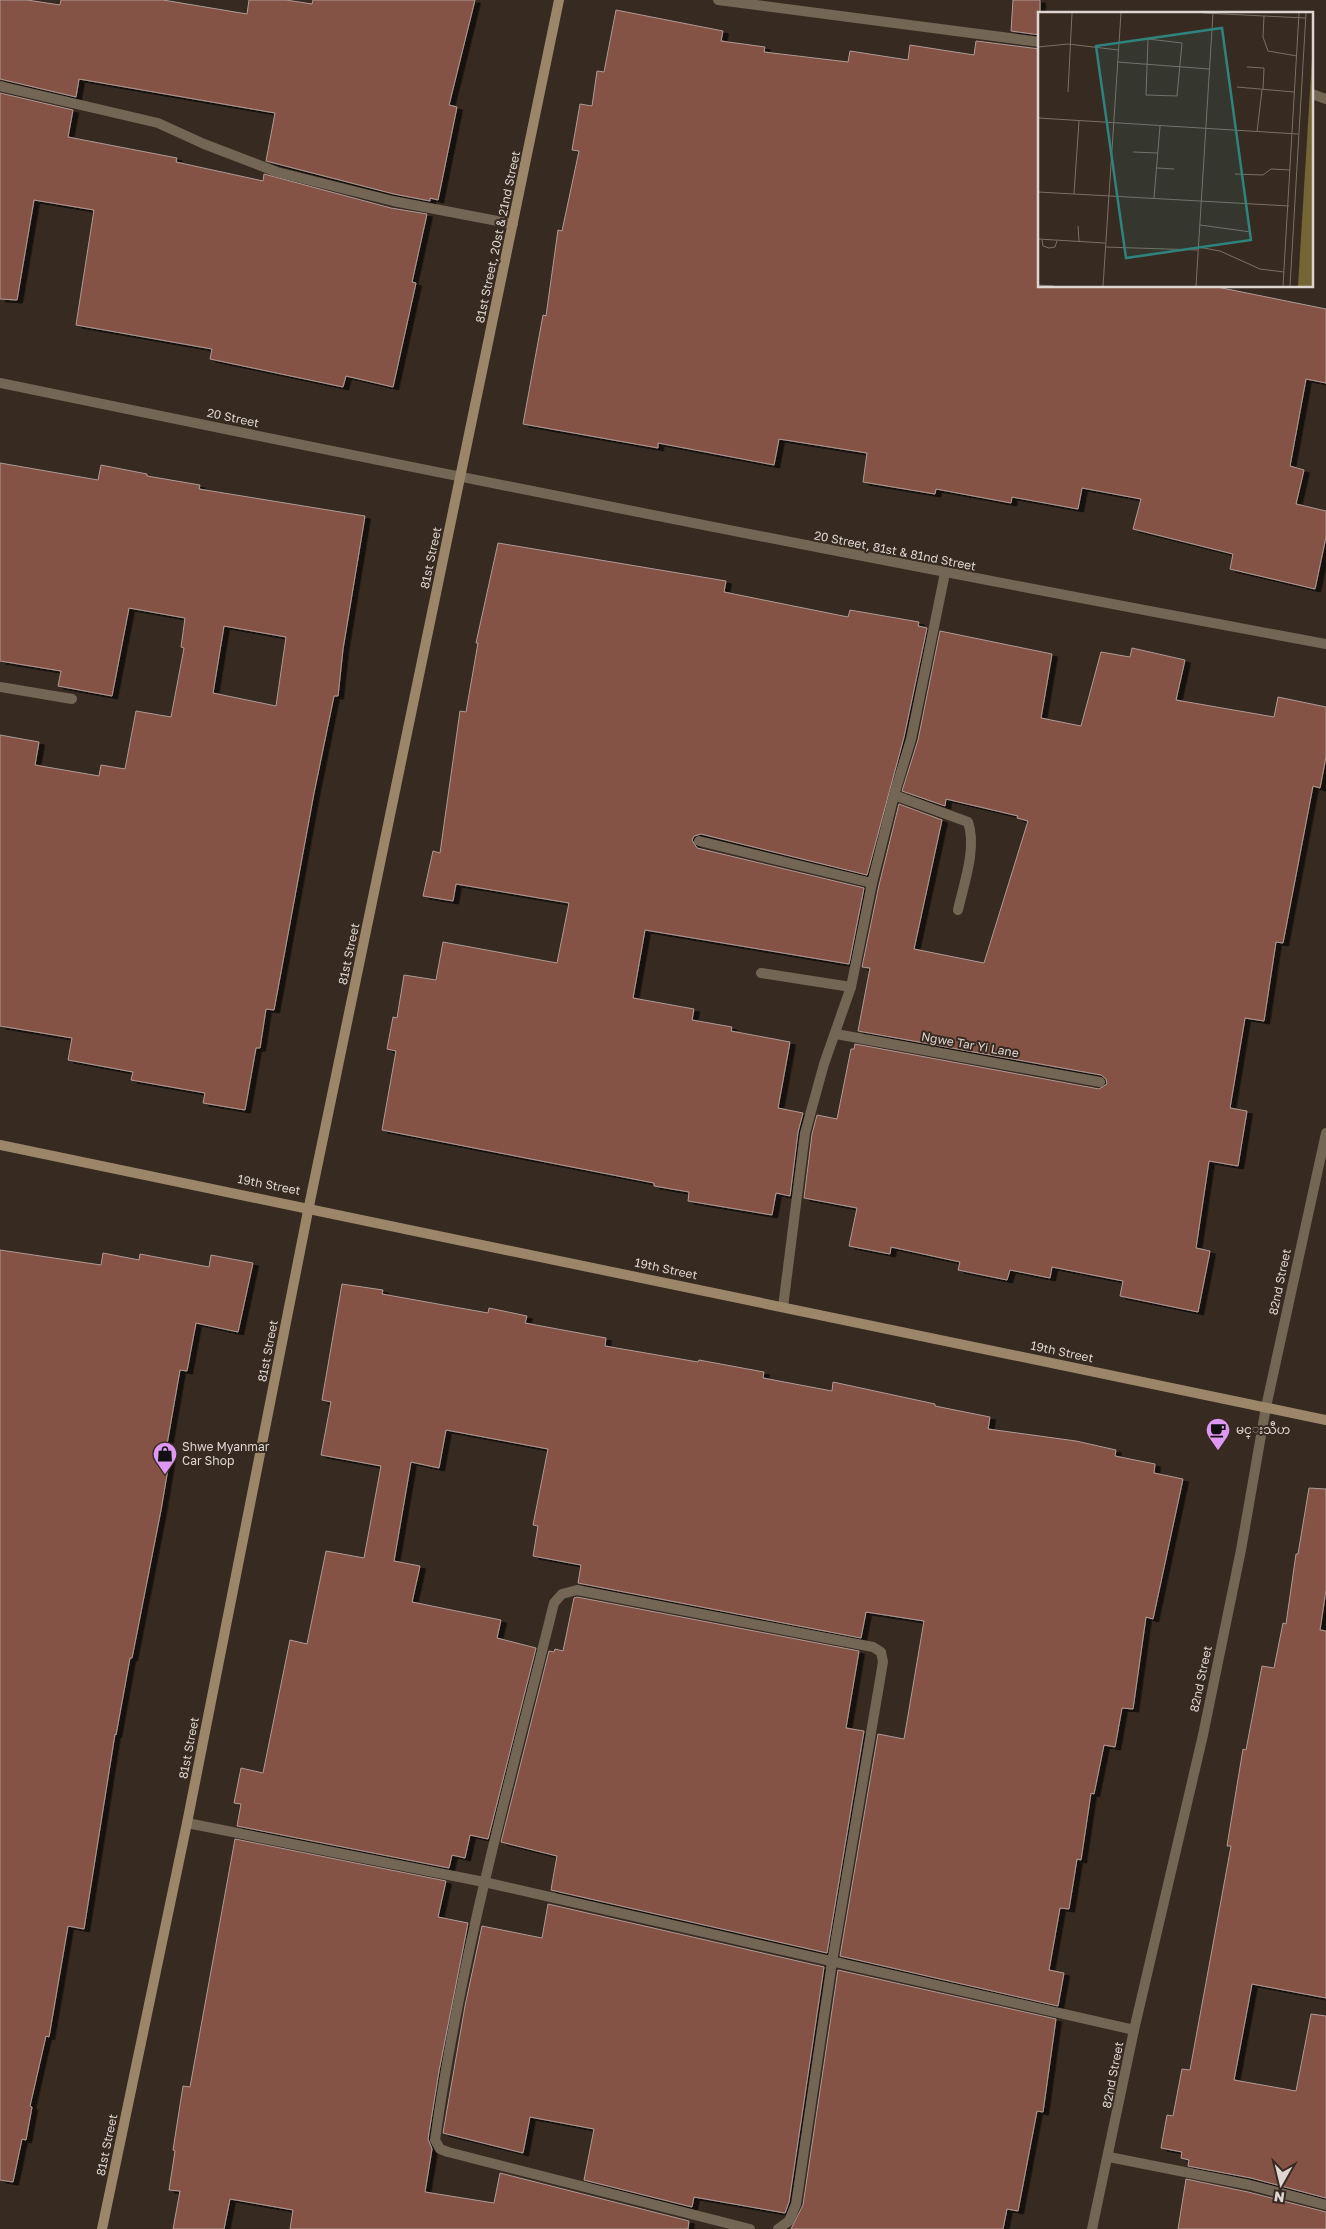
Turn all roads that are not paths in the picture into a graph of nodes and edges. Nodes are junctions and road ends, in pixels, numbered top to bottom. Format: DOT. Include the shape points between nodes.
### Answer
graph roads {
  1 [pos="559,0"];
  2 [pos="718,0"];
  3 [pos="1038,42"];
  4 [pos="0,86"];
  5 [pos="1314,95"];
  6 [pos="1326,99"];
  7 [pos="513,224"];
  8 [pos="0,383"];
  9 [pos="460,478"];
  10 [pos="944,573"];
  11 [pos="1326,644"];
  12 [pos="0,687"];
  13 [pos="72,699"];
  14 [pos="894,795"];
  15 [pos="699,840"];
  16 [pos="872,883"];
  17 [pos="958,910"];
  18 [pos="761,973"];
  19 [pos="850,987"];
  20 [pos="836,1034"];
  21 [pos="1100,1082"];
  22 [pos="1326,1133"];
  23 [pos="0,1145"];
  24 [pos="309,1206"];
  25 [pos="783,1307"];
  26 [pos="1266,1407"];
  27 [pos="1326,1420"];
  28 [pos="186,1823"];
  29 [pos="484,1882"];
  30 [pos="832,1962"];
  31 [pos="1134,2030"];
  32 [pos="1109,2157"];
  33 [pos="1326,2205"];
  34 [pos="102,2229"];
  35 [pos="750,2229"];
  36 [pos="778,2229"];
  37 [pos="1092,2229"];
  1 -- 7 [label="street, 81st Street, 20st & 21nd Street"];
  2 -- 3 [label="street"];
  4 -- 7 [label="street" via="158,123 277,172 394,201"];
  5 -- 6 [label="street"];
  7 -- 9 [label="street, 81st Street, 20st & 21nd Street"];
  8 -- 9 [label="street, 20 Street"];
  9 -- 10 [label="street, 20 Street, 81st & 81nd Street"];
  9 -- 24 [label="street, 81st Street"];
  10 -- 11 [label="street, 20 Street, 81st & 81nd Street"];
  10 -- 14 [label="street" via="910,739"];
  12 -- 13 [label="street"];
  14 -- 16 [label="street"];
  14 -- 17 [label="street" via="968,822 972,833"];
  15 -- 16 [label="street"];
  16 -- 19 [label="street"];
  18 -- 19 [label="street"];
  19 -- 20 [label="street"];
  20 -- 21 [label="street, Ngwe Tar Yi Lane"];
  20 -- 25 [label="street" via="805,1133"];
  22 -- 26 [label="street, 82nd Street"];
  23 -- 24 [label="street, 19th Street"];
  24 -- 25 [label="street, 19th Street"];
  24 -- 28 [label="street, 81st Street"];
  25 -- 26 [label="street, 19th Street"];
  26 -- 27 [label="street, 19th Street"];
  26 -- 31 [label="street, 82nd Street" via="1203,1735"];
  28 -- 29 [label="street"];
  28 -- 34 [label="street, 81st Street"];
  29 -- 30 [label="street"];
  29 -- 30 [label="street" via="554,1603 562,1594 577,1590 873,1647 881,1652 882,1662"];
  29 -- 35 [label="street" via="451,2039 435,2140 440,2149"];
  30 -- 31 [label="street"];
  30 -- 36 [label="street" via="796,2204 789,2221"];
  31 -- 32 [label="street, 82nd Street"];
  32 -- 33 [label="street" via="1250,2185"];
  32 -- 37 [label="street, 82nd Street"];
}
